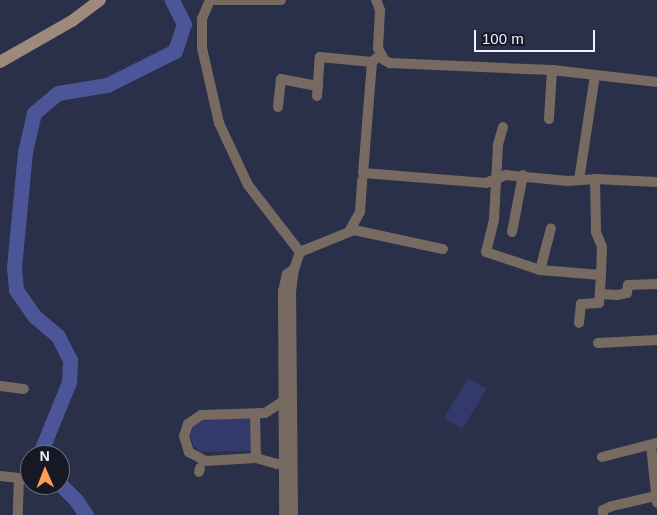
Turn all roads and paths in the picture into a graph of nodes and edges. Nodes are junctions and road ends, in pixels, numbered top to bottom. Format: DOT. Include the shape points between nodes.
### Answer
graph roads {
  1 [pos="100,0"];
  2 [pos="210,0"];
  3 [pos="215,0"];
  4 [pos="281,0"];
  5 [pos="378,1"];
  6 [pos="376,58"];
  7 [pos="0,62"];
  8 [pos="552,70"];
  9 [pos="595,74"];
  10 [pos="657,82"];
  11 [pos="278,107"];
  12 [pos="549,119"];
  13 [pos="503,127"];
  14 [pos="523,175"];
  15 [pos="496,178"];
  16 [pos="595,179"];
  17 [pos="362,180"];
  18 [pos="579,180"];
  19 [pos="657,182"];
  20 [pos="551,228"];
  21 [pos="350,230"];
  22 [pos="512,232"];
  23 [pos="443,249"];
  24 [pos="300,252"];
  25 [pos="540,270"];
  26 [pos="601,275"];
  27 [pos="657,284"];
  28 [pos="600,294"];
  29 [pos="579,323"];
  30 [pos="657,340"];
  31 [pos="598,343"];
  32 [pos="0,386"];
  33 [pos="24,389"];
  34 [pos="287,402"];
  35 [pos="255,414"];
  36 [pos="654,444"];
  37 [pos="602,457"];
  38 [pos="256,458"];
  39 [pos="287,464"];
  40 [pos="0,476"];
  41 [pos="656,499"];
  42 [pos="18,515"];
  43 [pos="284,515"];
  44 [pos="293,515"];
  45 [pos="604,515"];
  1 -- 7 [label="street" via="72,21"];
  2 -- 24 [label="street" via="202,19 202,48 219,123 248,185 297,244"];
  3 -- 4 [label="street"];
  5 -- 6 [label="street"];
  6 -- 8 [label="street" via="398,64"];
  6 -- 11 [label="street" via="320,57 317,90 281,79"];
  6 -- 15 [label="street" via="363,173 481,183"];
  8 -- 9 [label="street"];
  8 -- 12 [label="street"];
  9 -- 10 [label="street"];
  9 -- 18 [label="street"];
  13 -- 15 [label="street" via="498,145"];
  14 -- 15 [label="street"];
  14 -- 18 [label="street"];
  14 -- 22 [label="street"];
  15 -- 25 [label="street" via="494,220 486,252"];
  16 -- 18 [label="street"];
  16 -- 19 [label="street"];
  16 -- 26 [label="street" via="596,232 602,247"];
  17 -- 21 [label="street" via="360,212"];
  20 -- 25 [label="street"];
  21 -- 23 [label="street"];
  21 -- 24 [label="street"];
  24 -- 34 [label="street" via="294,268 287,274 283,291"];
  25 -- 26 [label="street"];
  26 -- 28 [label="street"];
  27 -- 28 [label="street" via="628,286 627,293"];
  28 -- 29 [label="street" via="598,304 581,304"];
  30 -- 31 [label="street"];
  32 -- 33 [label="street"];
  34 -- 35 [label="street"];
  34 -- 39 [label="street"];
  35 -- 38 [label="street"];
  35 -- 38 [label="street" via="200,416 188,424 184,436 189,452 200,460"];
  36 -- 37 [label="street"];
  36 -- 41 [label="street"];
  38 -- 39 [label="street"];
  39 -- 43 [label="street"];
  39 -- 44 [label="street"];
  40 -- 42 [label="street" via="19,478"];
  41 -- 45 [label="street" via="612,506 603,510"];
}
